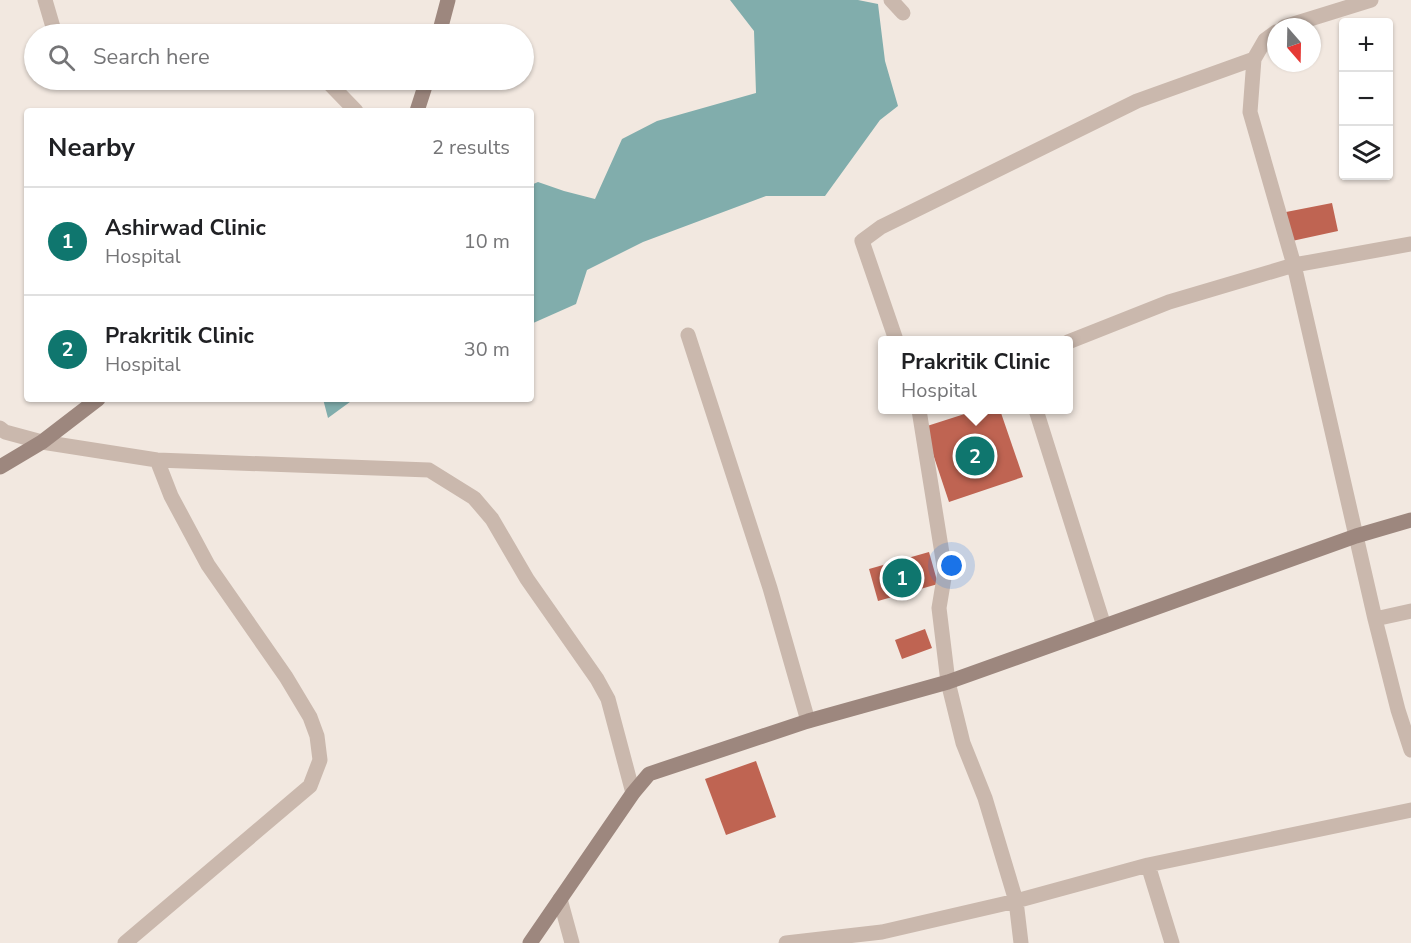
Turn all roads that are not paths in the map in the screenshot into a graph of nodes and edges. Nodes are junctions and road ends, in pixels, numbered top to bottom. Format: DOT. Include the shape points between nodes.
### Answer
graph roads {
  1 [pos="45,0"];
  2 [pos="448,0"];
  3 [pos="891,0"];
  4 [pos="1371,0"];
  5 [pos="903,13"];
  6 [pos="1313,18"];
  7 [pos="52,24"];
  8 [pos="442,24"];
  9 [pos="1267,39"];
  10 [pos="1254,59"];
  11 [pos="336,90"];
  12 [pos="424,90"];
  13 [pos="353,108"];
  14 [pos="418,108"];
  15 [pos="1411,244"];
  16 [pos="1294,265"];
  17 [pos="688,335"];
  18 [pos="895,336"];
  19 [pos="1073,340"];
  20 [pos="94,402"];
  21 [pos="920,414"];
  22 [pos="1037,414"];
  23 [pos="0,428"];
  24 [pos="42,442"];
  25 [pos="157,460"];
  26 [pos="0,467"];
  27 [pos="1411,520"];
  28 [pos="1356,536"];
  29 [pos="1411,611"];
  30 [pos="1375,619"];
  31 [pos="1104,626"];
  32 [pos="948,682"];
  33 [pos="808,722"];
  34 [pos="1411,750"];
  35 [pos="633,793"];
  36 [pos="1411,810"];
  37 [pos="1148,865"];
  38 [pos="560,899"];
  39 [pos="1016,901"];
  40 [pos="125,943"];
  41 [pos="530,943"];
  42 [pos="572,943"];
  43 [pos="786,943"];
  44 [pos="1021,943"];
  45 [pos="1172,943"];
  1 -- 7 [label="street"];
  2 -- 8 [label="street"];
  3 -- 5 [label="street"];
  4 -- 6 [label="street"];
  9 -- 10 [label="street"];
  10 -- 16 [label="street" via="1250,112"];
  10 -- 18 [label="street" via="1137,101 881,227 862,241"];
  11 -- 13 [label="street"];
  12 -- 14 [label="street"];
  15 -- 16 [label="street"];
  16 -- 19 [label="street" via="1169,302"];
  16 -- 28 [label="street"];
  17 -- 33 [label="street" via="770,588"];
  20 -- 24 [label="street"];
  21 -- 32 [label="street" via="945,572 939,608"];
  22 -- 31 [label="street"];
  23 -- 24 [label="street"];
  24 -- 25 [label="street"];
  24 -- 26 [label="street"];
  25 -- 35 [label="street" via="429,470 474,498 492,519 527,579 608,699"];
  25 -- 40 [label="street" via="171,496 208,565 310,717 320,760 310,786"];
  27 -- 28 [label="street"];
  28 -- 30 [label="street"];
  28 -- 31 [label="street"];
  29 -- 30 [label="street"];
  30 -- 34 [label="street"];
  31 -- 32 [label="street"];
  32 -- 33 [label="street"];
  32 -- 39 [label="street" via="963,743 985,798"];
  33 -- 35 [label="street" via="649,774"];
  35 -- 38 [label="street"];
  36 -- 37 [label="street"];
  37 -- 39 [label="street"];
  37 -- 45 [label="street"];
  38 -- 41 [label="street"];
  38 -- 42 [label="street"];
  39 -- 43 [label="street" via="882,932"];
  39 -- 44 [label="street"];
}
